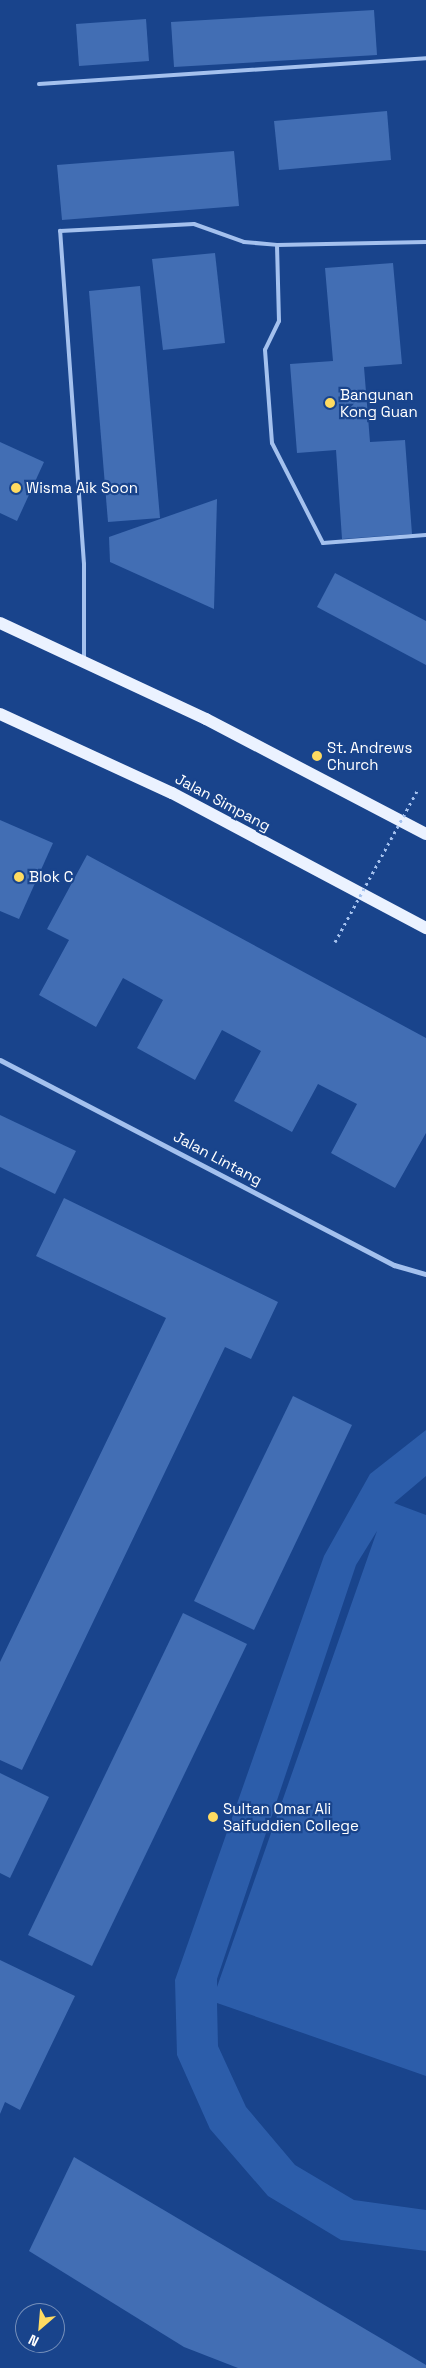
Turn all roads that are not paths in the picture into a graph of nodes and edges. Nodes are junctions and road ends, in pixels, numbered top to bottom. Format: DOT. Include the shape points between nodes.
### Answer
graph roads {
  1 [pos="426,58"];
  2 [pos="40,84"];
  3 [pos="426,242"];
  4 [pos="277,245"];
  5 [pos="426,535"];
  6 [pos="0,623"];
  7 [pos="84,660"];
  8 [pos="0,714"];
  9 [pos="426,834"];
  10 [pos="426,928"];
  11 [pos="0,1060"];
  12 [pos="426,1274"];
  1 -- 2 [label="lane"];
  3 -- 4 [label="lane"];
  4 -- 5 [label="lane" via="279,321 265,350 272,444 323,544"];
  4 -- 7 [label="lane" via="244,242 194,224 60,230 84,564"];
  6 -- 7 [label="main road"];
  7 -- 9 [label="main road" via="206,719"];
  8 -- 10 [label="main road, Jalan Simpang" via="172,793"];
  11 -- 12 [label="street, Jalan Lintang" via="394,1265"];
}
